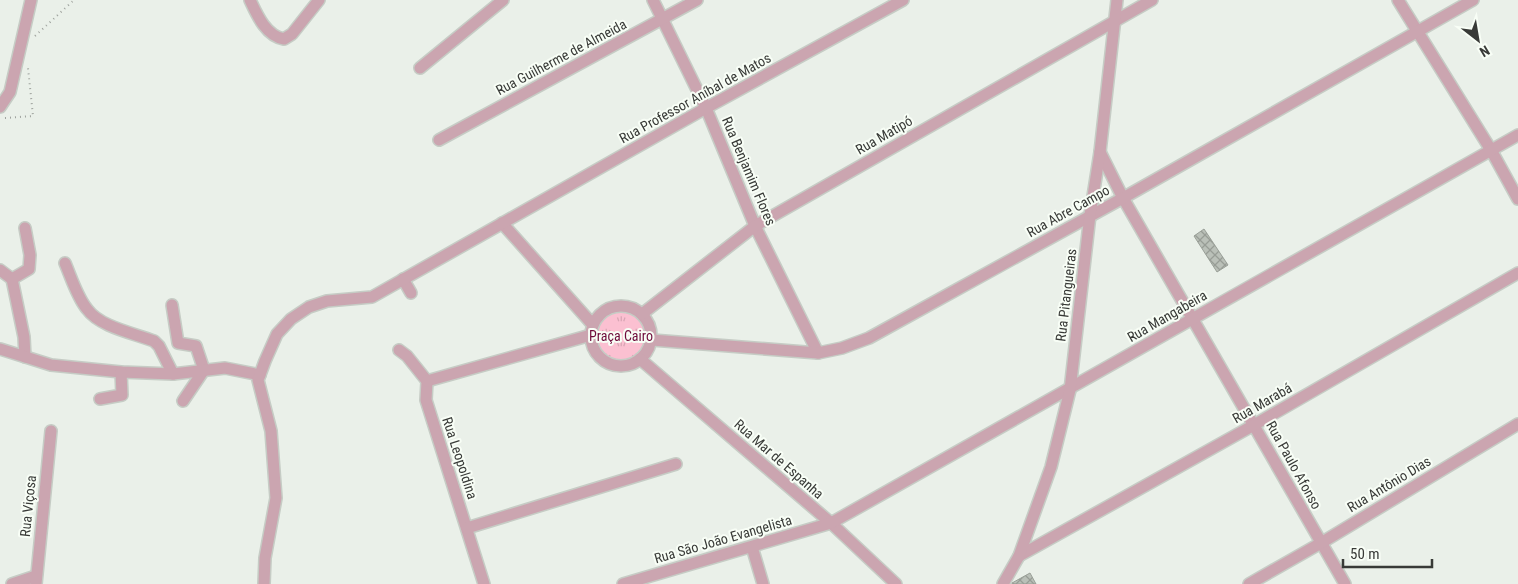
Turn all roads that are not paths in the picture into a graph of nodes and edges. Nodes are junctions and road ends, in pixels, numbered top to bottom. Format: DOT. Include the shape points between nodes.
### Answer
graph roads {
  1 [pos="31,0"];
  2 [pos="250,0"];
  3 [pos="319,0"];
  4 [pos="503,0"];
  5 [pos="653,0"];
  6 [pos="697,0"];
  7 [pos="903,0"];
  8 [pos="1117,0"];
  9 [pos="1152,0"];
  10 [pos="1398,0"];
  11 [pos="1473,0"];
  12 [pos="663,20"];
  13 [pos="1115,20"];
  14 [pos="1418,32"];
  15 [pos="420,68"];
  16 [pos="0,107"];
  17 [pos="706,108"];
  18 [pos="1518,135"];
  19 [pos="439,140"];
  20 [pos="1491,150"];
  21 [pos="1100,152"];
  22 [pos="1123,198"];
  23 [pos="1518,199"];
  24 [pos="1090,214"];
  25 [pos="502,223"];
  26 [pos="755,226"];
  27 [pos="25,228"];
  28 [pos="65,263"];
  29 [pos="0,270"];
  30 [pos="1518,273"];
  31 [pos="12,279"];
  32 [pos="404,279"];
  33 [pos="411,293"];
  34 [pos="172,305"];
  35 [pos="642,314"];
  36 [pos="1192,319"];
  37 [pos="592,330"];
  38 [pos="652,340"];
  39 [pos="0,349"];
  40 [pos="399,350"];
  41 [pos="818,353"];
  42 [pos="25,357"];
  43 [pos="640,359"];
  44 [pos="204,370"];
  45 [pos="122,372"];
  46 [pos="173,374"];
  47 [pos="260,375"];
  48 [pos="427,381"];
  49 [pos="1070,390"];
  50 [pos="100,399"];
  51 [pos="183,401"];
  52 [pos="1518,424"];
  53 [pos="1254,425"];
  54 [pos="51,431"];
  55 [pos="676,464"];
  56 [pos="831,523"];
  57 [pos="467,528"];
  58 [pos="1321,543"];
  59 [pos="752,547"];
  60 [pos="1018,556"];
  61 [pos="36,580"];
  62 [pos="12,584"];
  63 [pos="264,584"];
  64 [pos="484,584"];
  65 [pos="622,584"];
  66 [pos="763,584"];
  67 [pos="896,584"];
  68 [pos="1003,584"];
  69 [pos="1249,584"];
  70 [pos="1345,584"];
  1 -- 16 [label="street" via="10,92"];
  2 -- 3 [label="street" via="261,23 277,38 284,39 292,34"];
  4 -- 15 [label="street"];
  5 -- 12 [label="street, Rua Benjamim Flores"];
  6 -- 12 [label="street, Rua Guilherme de Almeida"];
  7 -- 17 [label="street, Rua Professor Aníbal de Matos"];
  8 -- 13 [label="street, Rua Pitangueiras"];
  9 -- 13 [label="street, Rua Matipó"];
  10 -- 14 [label="street"];
  11 -- 14 [label="street, Rua Abre Campo"];
  12 -- 17 [label="street, Rua Benjamim Flores"];
  12 -- 19 [label="street, Rua Guilherme de Almeida"];
  13 -- 21 [label="street, Rua Pitangueiras"];
  13 -- 26 [label="street, Rua Matipó"];
  14 -- 20 [label="street"];
  14 -- 22 [label="street, Rua Abre Campo"];
  17 -- 25 [label="street, Rua Professor Aníbal de Matos"];
  17 -- 26 [label="street, Rua Benjamim Flores"];
  18 -- 20 [label="street, Rua Mangabeira"];
  20 -- 23 [label="street"];
  20 -- 36 [label="street, Rua Mangabeira"];
  21 -- 22 [label="street, Rua Paulo Afonso"];
  21 -- 24 [label="street, Rua Pitangueiras"];
  22 -- 24 [label="street, Rua Abre Campo"];
  22 -- 36 [label="street, Rua Paulo Afonso"];
  24 -- 41 [label="street, Rua Abre Campo" via="869,338"];
  24 -- 49 [label="street, Rua Pitangueiras"];
  25 -- 32 [label="street, Rua Professor Aníbal de Matos"];
  25 -- 37 [label="street"];
  26 -- 35 [label="street, Rua Matipó"];
  26 -- 41 [label="street, Rua Benjamim Flores"];
  27 -- 31 [label="street" via="29,269"];
  28 -- 46 [label="street" via="87,310 98,321 154,340"];
  29 -- 31 [label="street"];
  30 -- 53 [label="street, Rua Marabá"];
  31 -- 42 [label="street"];
  32 -- 33 [label="street"];
  32 -- 47 [label="street, Rua Professor Aníbal de Matos" via="372,297 327,301 309,307 277,334"];
  34 -- 44 [label="street" via="178,343 196,346"];
  35 -- 37 [label="street" via="634,308 615,306 598,316"];
  35 -- 38 [label="street" via="649,325"];
  36 -- 49 [label="street, Rua Mangabeira"];
  36 -- 53 [label="street, Rua Paulo Afonso"];
  37 -- 43 [label="street" via="595,351 608,363 624,366"];
  37 -- 48 [label="street"];
  38 -- 41 [label="street, Rua Abre Campo"];
  38 -- 43 [label="street"];
  39 -- 42 [label="street"];
  40 -- 48 [label="street" via="408,356"];
  42 -- 45 [label="street" via="51,365"];
  43 -- 56 [label="street, Rua Mar de Espanha"];
  44 -- 46 [label="street"];
  44 -- 47 [label="street" via="225,368"];
  44 -- 51 [label="street"];
  45 -- 46 [label="street"];
  45 -- 50 [label="street" via="122,395"];
  47 -- 63 [label="street" via="258,380 271,431 276,498 265,558"];
  48 -- 57 [label="street, Rua Leopoldina" via="426,400"];
  49 -- 56 [label="street, Rua Mangabeira"];
  49 -- 60 [label="street, Rua Pitangueiras" via="1051,467"];
  52 -- 58 [label="street, Rua Antônio Dias"];
  53 -- 58 [label="street, Rua Paulo Afonso"];
  53 -- 60 [label="street, Rua Marabá"];
  54 -- 61 [label="street, Rua Viçosa"];
  55 -- 57 [label="street"];
  56 -- 59 [label="street, Rua São João Evangelista"];
  56 -- 67 [label="street, Rua Mar de Espanha"];
  57 -- 64 [label="street, Rua Leopoldina"];
  58 -- 69 [label="street, Rua Antônio Dias"];
  58 -- 70 [label="street, Rua Paulo Afonso"];
  59 -- 65 [label="street, Rua São João Evangelista"];
  59 -- 66 [label="street"];
  60 -- 68 [label="street, Rua Pitangueiras"];
  61 -- 62 [label="street"];
}
